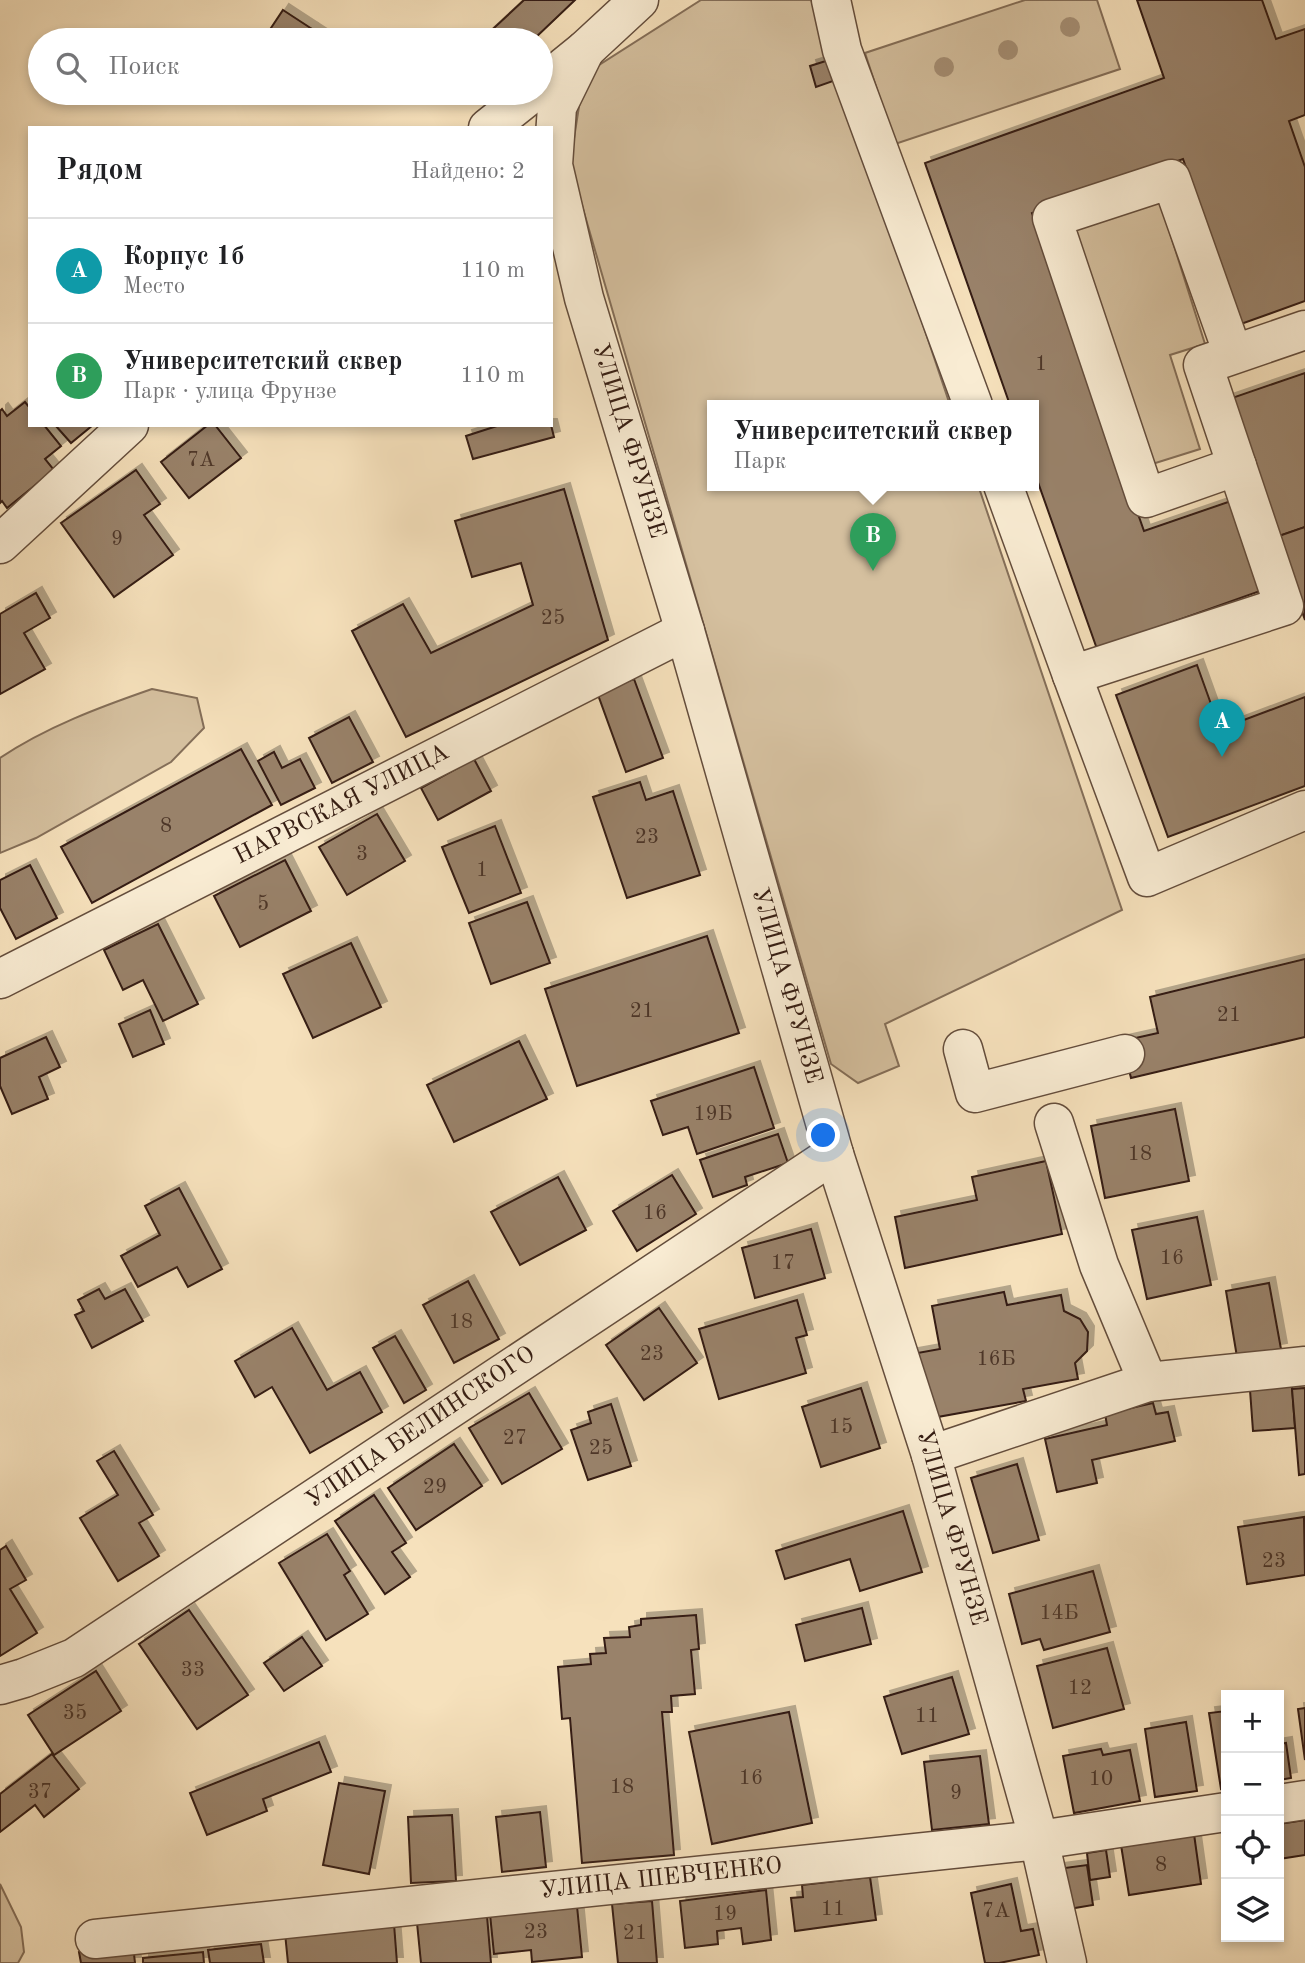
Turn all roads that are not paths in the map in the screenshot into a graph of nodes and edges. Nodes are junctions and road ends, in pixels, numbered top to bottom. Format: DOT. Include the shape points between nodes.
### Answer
graph roads {
  1 [pos="639,0"];
  2 [pos="831,0"];
  3 [pos="585,50"];
  4 [pos="553,75"];
  5 [pos="517,105"];
  6 [pos="491,126"];
  7 [pos="1305,330"];
  8 [pos="1233,354"];
  9 [pos="971,400"];
  10 [pos="128,427"];
  11 [pos="1237,466"];
  12 [pos="1005,491"];
  13 [pos="0,544"];
  14 [pos="685,631"];
  15 [pos="1073,675"];
  16 [pos="1305,810"];
  17 [pos="0,979"];
  18 [pos="963,1049"];
  19 [pos="1125,1054"];
  20 [pos="1054,1123"];
  21 [pos="834,1154"];
  22 [pos="1305,1366"];
  23 [pos="1148,1382"];
  24 [pos="931,1455"];
  25 [pos="0,1685"];
  26 [pos="1305,1800"];
  27 [pos="1284,1803"];
  28 [pos="1221,1813"];
  29 [pos="1039,1840"];
  30 [pos="95,1938"];
  31 [pos="1068,1963"];
  1 -- 3 [label="street"];
  2 -- 9 [label="street" via="842,50"];
  3 -- 4 [label="street"];
  3 -- 14 [label="street, УЛИЦА ФРУНЗЕ" via="557,107 553,165 584,298"];
  5 -- 6 [label="street"];
  7 -- 8 [label="street"];
  8 -- 11 [label="street" via="1203,365"];
  8 -- 11 [label="street" via="1171,179 1052,218 1146,498"];
  10 -- 13 [label="street"];
  11 -- 15 [label="street" via="1284,606"];
  12 -- 15 [label="street"];
  14 -- 17 [label="street, НАРВСКАЯ УЛИЦА"];
  14 -- 21 [label="street, УЛИЦА ФРУНЗЕ"];
  15 -- 16 [label="street" via="1147,877"];
  18 -- 19 [label="street" via="975,1093"];
  20 -- 23 [label="street" via="1099,1265"];
  21 -- 24 [label="street, УЛИЦА ФРУНЗЕ"];
  21 -- 25 [label="street, УЛИЦА БЕЛИНСКОГО" via="75,1658"];
  22 -- 23 [label="street"];
  23 -- 24 [label="street"];
  24 -- 29 [label="street, УЛИЦА ФРУНЗЕ"];
  26 -- 27 [label="street"];
  28 -- 29 [label="street, УЛИЦА ШЕВЧЕНКО"];
  29 -- 30 [label="street, УЛИЦА ШЕВЧЕНКО"];
  29 -- 31 [label="street, УЛИЦА ФРУНЗЕ"];
}
